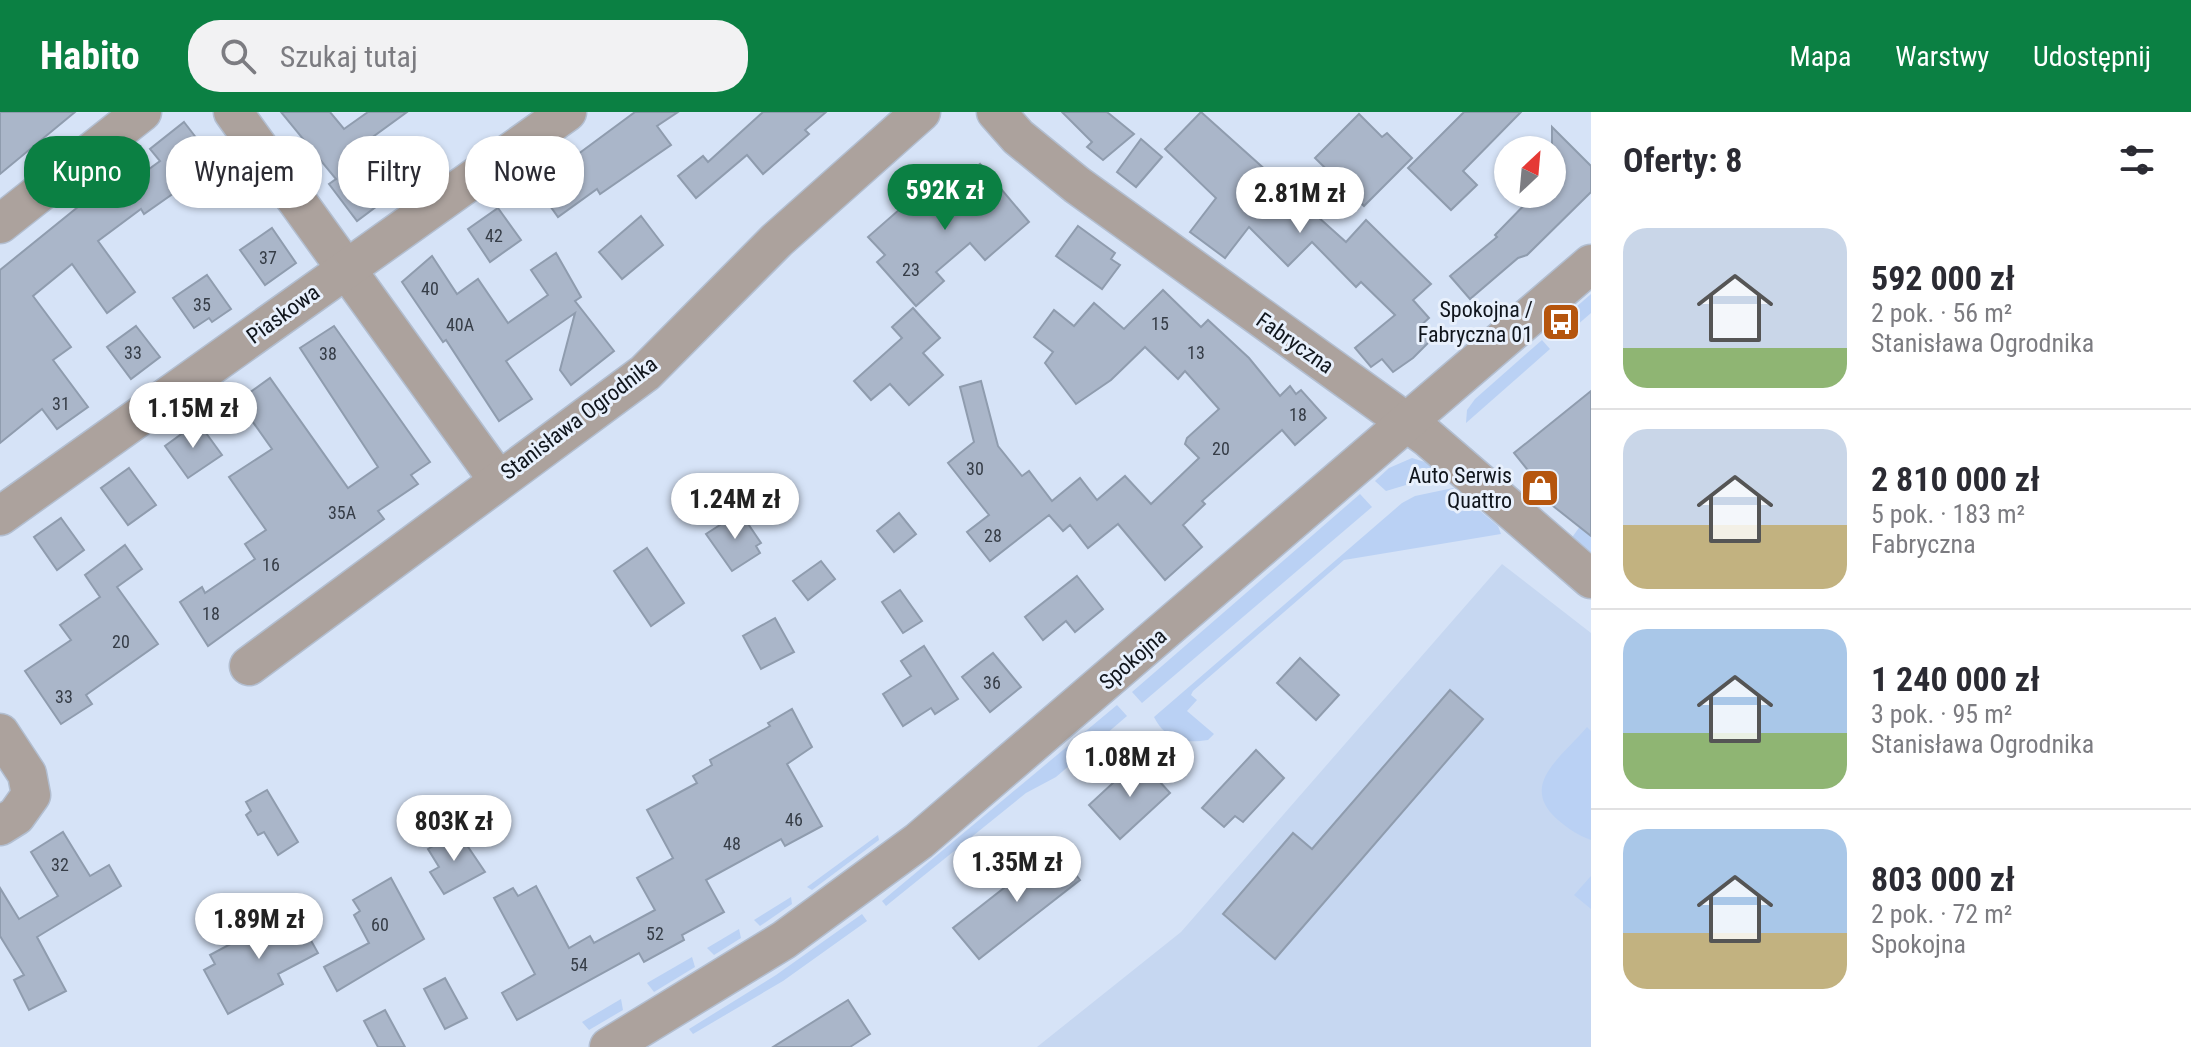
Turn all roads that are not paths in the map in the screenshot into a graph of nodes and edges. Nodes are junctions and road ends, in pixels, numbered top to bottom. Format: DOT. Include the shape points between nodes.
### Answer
graph roads {
  1 [pos="142,112"];
  2 [pos="233,112"];
  3 [pos="567,112"];
  4 [pos="921,112"];
  5 [pos="996,112"];
  6 [pos="0,224"];
  7 [pos="1591,264"];
  8 [pos="348,268"];
  9 [pos="1406,424"];
  10 [pos="498,480"];
  11 [pos="0,516"];
  12 [pos="1591,579"];
  13 [pos="249,666"];
  14 [pos="0,733"];
  15 [pos="0,826"];
  16 [pos="609,1047"];
  1 -- 6 [label="street"];
  2 -- 8 [label="street"];
  3 -- 8 [label="street, Piaskowa"];
  4 -- 10 [label="street, Stanisława Ogrodnika" via="777,240 645,373"];
  5 -- 9 [label="street, Fabryczna" via="1077,185"];
  7 -- 9 [label="street, Spokojna"];
  8 -- 10 [label="street"];
  8 -- 11 [label="street, Piaskowa"];
  9 -- 12 [label="street, Fabryczna"];
  9 -- 16 [label="street, Spokojna" via="919,841 784,940"];
  10 -- 13 [label="street, Stanisława Ogrodnika"];
  14 -- 15 [label="street" via="27,774 31,795 16,816"];
}
